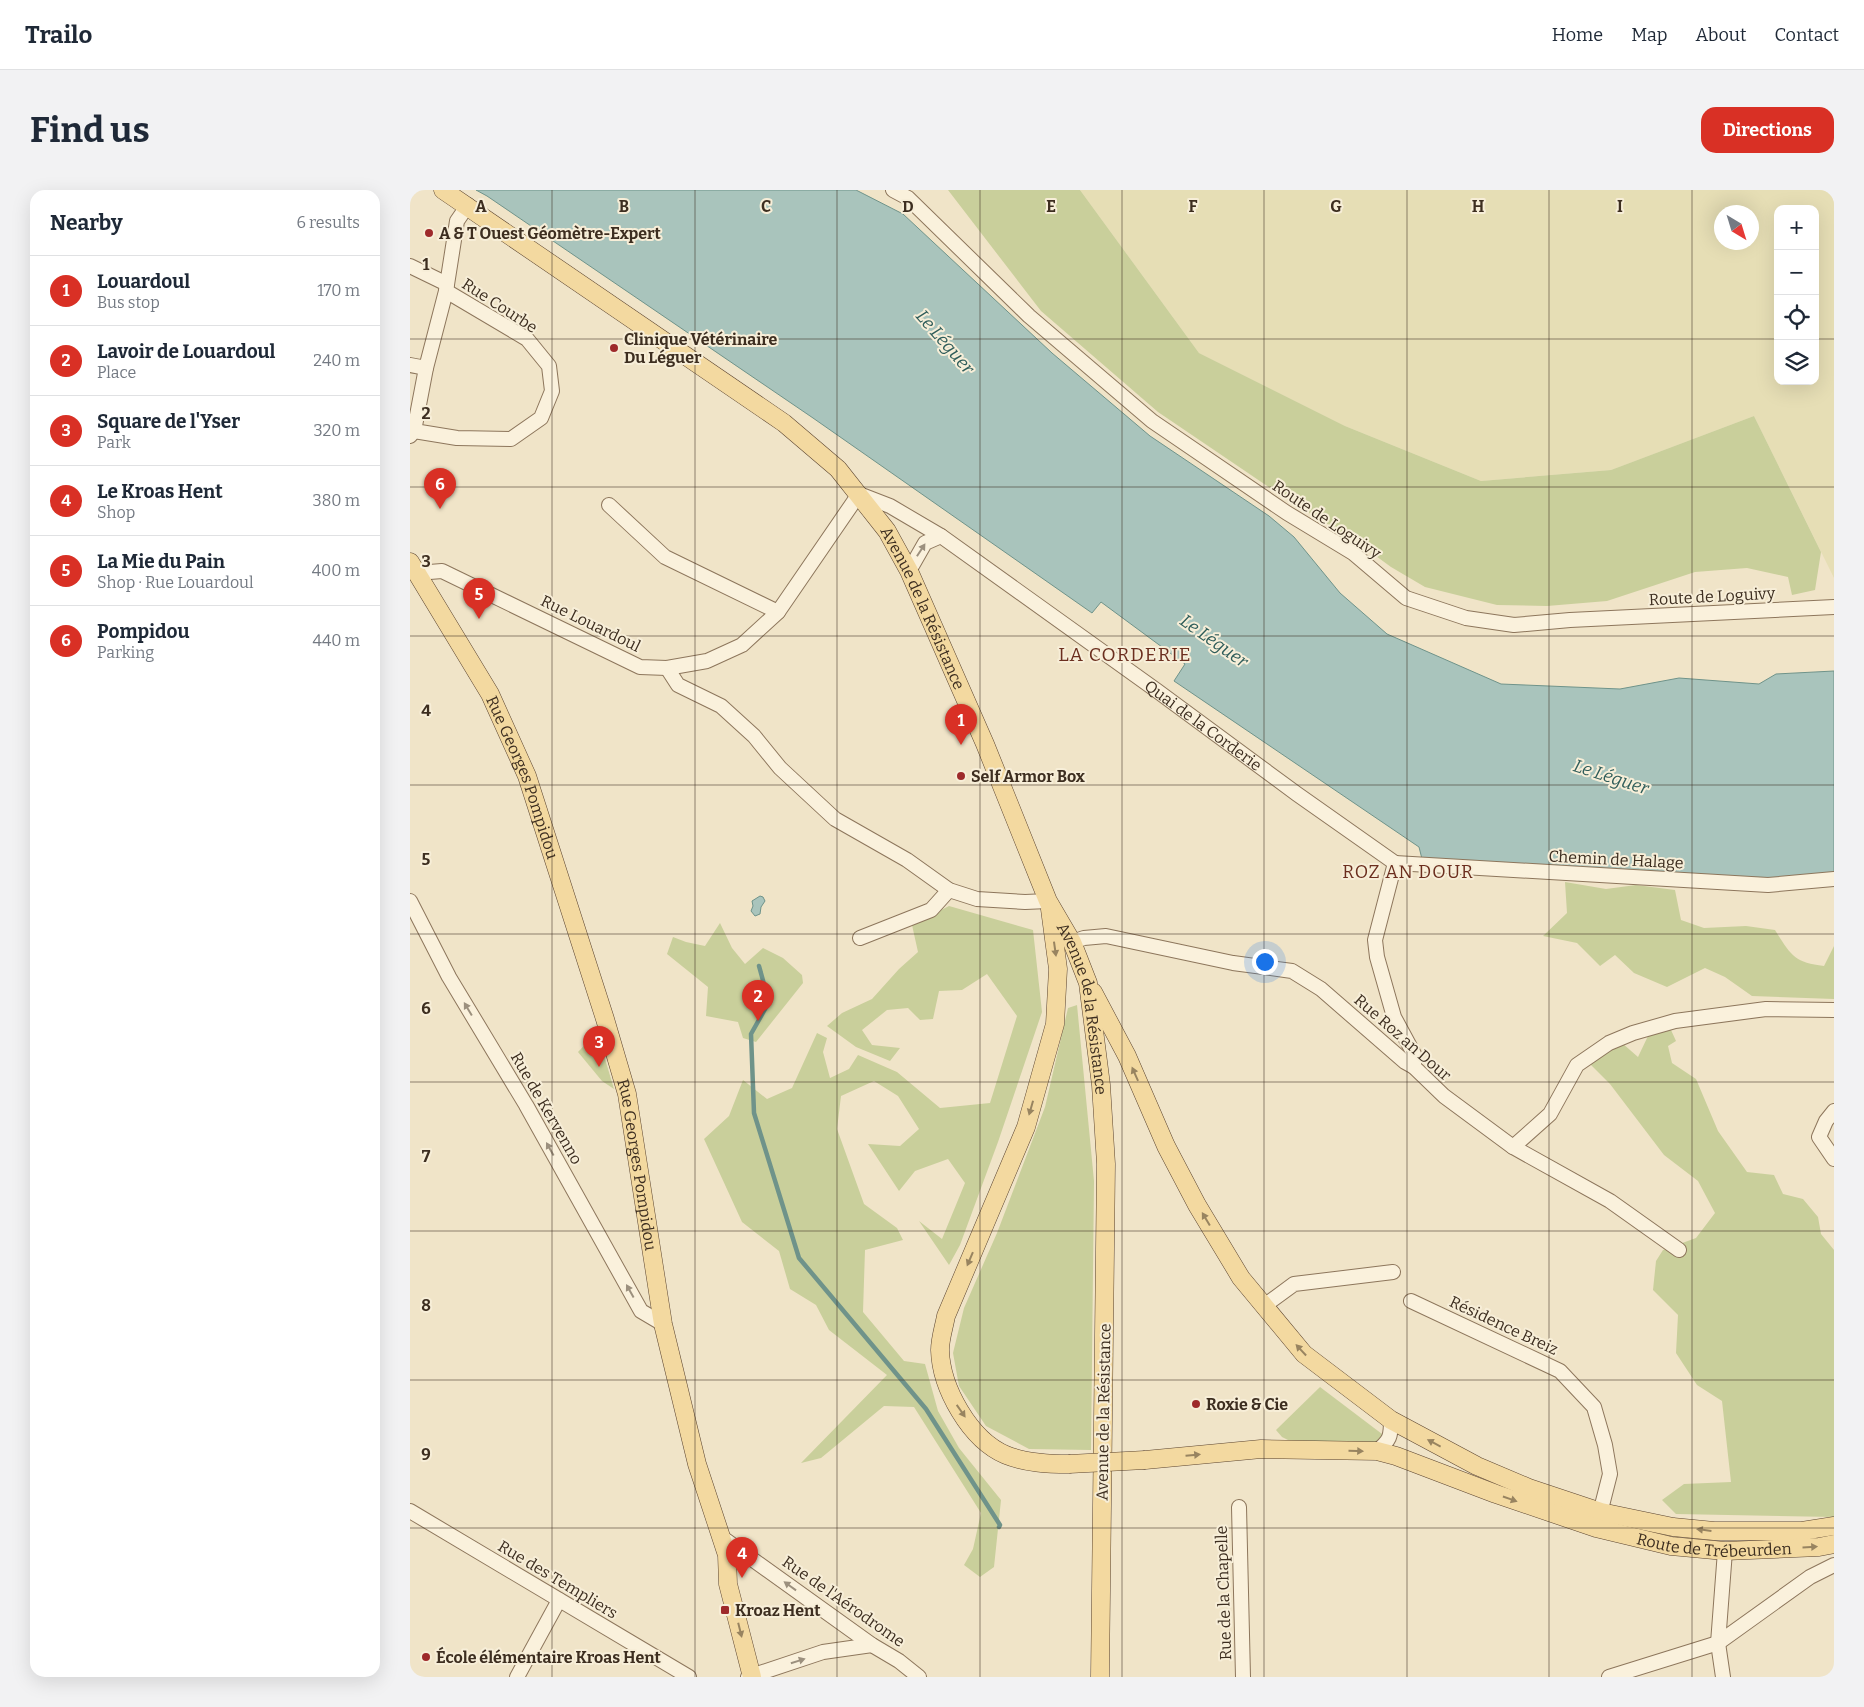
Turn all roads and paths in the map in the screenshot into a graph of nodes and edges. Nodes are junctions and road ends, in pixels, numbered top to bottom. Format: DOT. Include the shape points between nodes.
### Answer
graph roads {
  1 [pos="443,190"];
  2 [pos="893,190"];
  3 [pos="468,205"];
  4 [pos="410,266"];
  5 [pos="446,287"];
  6 [pos="410,365"];
  7 [pos="426,368"];
  8 [pos="412,433"];
  9 [pos="859,494"];
  10 [pos="609,505"];
  11 [pos="941,536"];
  12 [pos="414,568"];
  13 [pos="909,571"];
  14 [pos="1834,607"];
  15 [pos="778,612"];
  16 [pos="667,668"];
  17 [pos="1395,863"];
  18 [pos="1834,879"];
  19 [pos="950,890"];
  20 [pos="410,901"];
  21 [pos="1048,901"];
  22 [pos="860,938"];
  23 [pos="1072,942"];
  24 [pos="1088,983"];
  25 [pos="1834,1010"];
  26 [pos="1414,1067"];
  27 [pos="1834,1111"];
  28 [pos="1513,1147"];
  29 [pos="1834,1159"];
  30 [pos="1679,1250"];
  31 [pos="1393,1272"];
  32 [pos="1411,1301"];
  33 [pos="1264,1306"];
  34 [pos="663,1324"];
  35 [pos="1391,1420"];
  36 [pos="1377,1451"];
  37 [pos="1239,1507"];
  38 [pos="410,1512"];
  39 [pos="1598,1520"];
  40 [pos="1834,1526"];
  41 [pos="720,1536"];
  42 [pos="1834,1544"];
  43 [pos="1725,1551"];
  44 [pos="748,1556"];
  45 [pos="1834,1564"];
  46 [pos="728,1584"];
  47 [pos="559,1600"];
  48 [pos="1718,1642"];
  49 [pos="872,1645"];
  50 [pos="517,1677"];
  51 [pos="689,1677"];
  52 [pos="751,1677"];
  53 [pos="919,1677"];
  54 [pos="1100,1677"];
  55 [pos="1243,1677"];
  56 [pos="1608,1677"];
  57 [pos="1723,1677"];
  1 -- 3 [label="main road"];
  2 -- 14 [label="street, Route de Loguivy" via="908,198 1029,316 1152,421 1287,513 1353,553 1406,598 1466,618 1514,625"];
  3 -- 5 [label="street" via="457,222"];
  3 -- 9 [label="main road, Avenue de la Résistance" via="784,423 838,469"];
  4 -- 5 [label="street, Rue Courbe"];
  5 -- 7 [label="street"];
  5 -- 8 [label="street, Rue Courbe" via="526,339 549,366 552,391 541,418 510,439"];
  6 -- 7 [label="street"];
  7 -- 8 [label="street"];
  9 -- 11 [label="street, Quai de la Corderie" via="890,506"];
  9 -- 13 [label="main road, Avenue de la Résistance" via="887,531"];
  9 -- 15 [label="street, Rue Louardoul"];
  10 -- 15 [label="street" via="664,558"];
  13 -- 11 [label="street, one-way" via="925,543"];
  11 -- 17 [label="street, Quai de la Corderie"];
  12 -- 16 [label="street, Rue Louardoul" via="442,571 640,667"];
  12 -- 34 [label="main road, Rue Georges Pompidou" via="490,694 527,776 627,1094"];
  13 -- 21 [label="main road, Avenue de la Résistance" via="989,753"];
  15 -- 16 [label="street, Rue Louardoul" via="742,645 707,661"];
  16 -- 19 [label="street" via="678,685 728,712 754,736 780,768 835,819 908,860"];
  17 -- 18 [label="street, Chemin de Halage" via="1768,886"];
  17 -- 26 [label="street" via="1376,940 1377,957 1394,1017 1414,1054"];
  19 -- 21 [label="street" via="977,899"];
  19 -- 22 [label="street" via="931,910"];
  34 -- 20 [label="street, Rue de Kervenno, one-way" via="641,1311 526,1105 449,977"];
  21 -- 23 [label="main road, Avenue de la Résistance"];
  21 -- 36 [label="main road, one-way, bridge" via="1058,969 1055,1024 1026,1127 946,1316 940,1348 943,1375 951,1397 979,1438 1005,1455 1036,1463 1145,1460 1261,1449"];
  23 -- 24 [label="main road, Avenue de la Résistance"];
  23 -- 26 [label="street, Rue Roz an Dour" via="1106,936 1233,963 1292,971 1321,989"];
  33 -- 24 [label="main road, one-way" via="1241,1278 1197,1205 1166,1146 1127,1056"];
  24 -- 54 [label="main road, Avenue de la Résistance" via="1106,1164"];
  25 -- 28 [label="street" via="1766,1009 1675,1021 1609,1043 1577,1065 1550,1114"];
  26 -- 28 [label="street, Rue Roz an Dour" via="1444,1096"];
  27 -- 29 [label="street" via="1819,1137"];
  28 -- 30 [label="street, Rue Roz an Dour" via="1610,1201"];
  31 -- 33 [label="street" via="1294,1284"];
  32 -- 39 [label="street, Résidence Breiz" via="1560,1371 1594,1407 1606,1445 1610,1474"];
  35 -- 33 [label="main road, one-way" via="1304,1354"];
  34 -- 41 [label="main road, Rue Georges Pompidou" via="696,1464"];
  35 -- 36 [label="street" via="1388,1441"];
  39 -- 35 [label="main road, one-way" via="1477,1466"];
  36 -- 39 [label="main road, one-way" via="1496,1494"];
  37 -- 55 [label="street, Rue de la Chapelle"];
  38 -- 47 [label="street, Rue des Templiers"];
  40 -- 39 [label="main road, one-way" via="1802,1531 1714,1531"];
  39 -- 43 [label="main road, Route de Trébeurden" via="1671,1546"];
  41 -- 44 [label="street, Rue de l'Aérodrome"];
  41 -- 46 [label="main road, Rue Georges Pompidou" via="727,1555"];
  43 -- 42 [label="main road, Route de Trébeurden, one-way"];
  43 -- 48 [label="street"];
  44 -- 46 [label="street" via="736,1561"];
  49 -- 44 [label="street, Rue de l'Aérodrome, one-way"];
  45 -- 48 [label="street" via="1810,1577"];
  46 -- 52 [label="main road, Rue Georges Pompidou, one-way"];
  47 -- 50 [label="street"];
  47 -- 51 [label="street, Rue des Templiers"];
  48 -- 56 [label="street"];
  48 -- 57 [label="street"];
  52 -- 49 [label="street, Rue Georges Pompidou, one-way" via="823,1652"];
  49 -- 53 [label="street, Rue de l'Aérodrome"];
}
